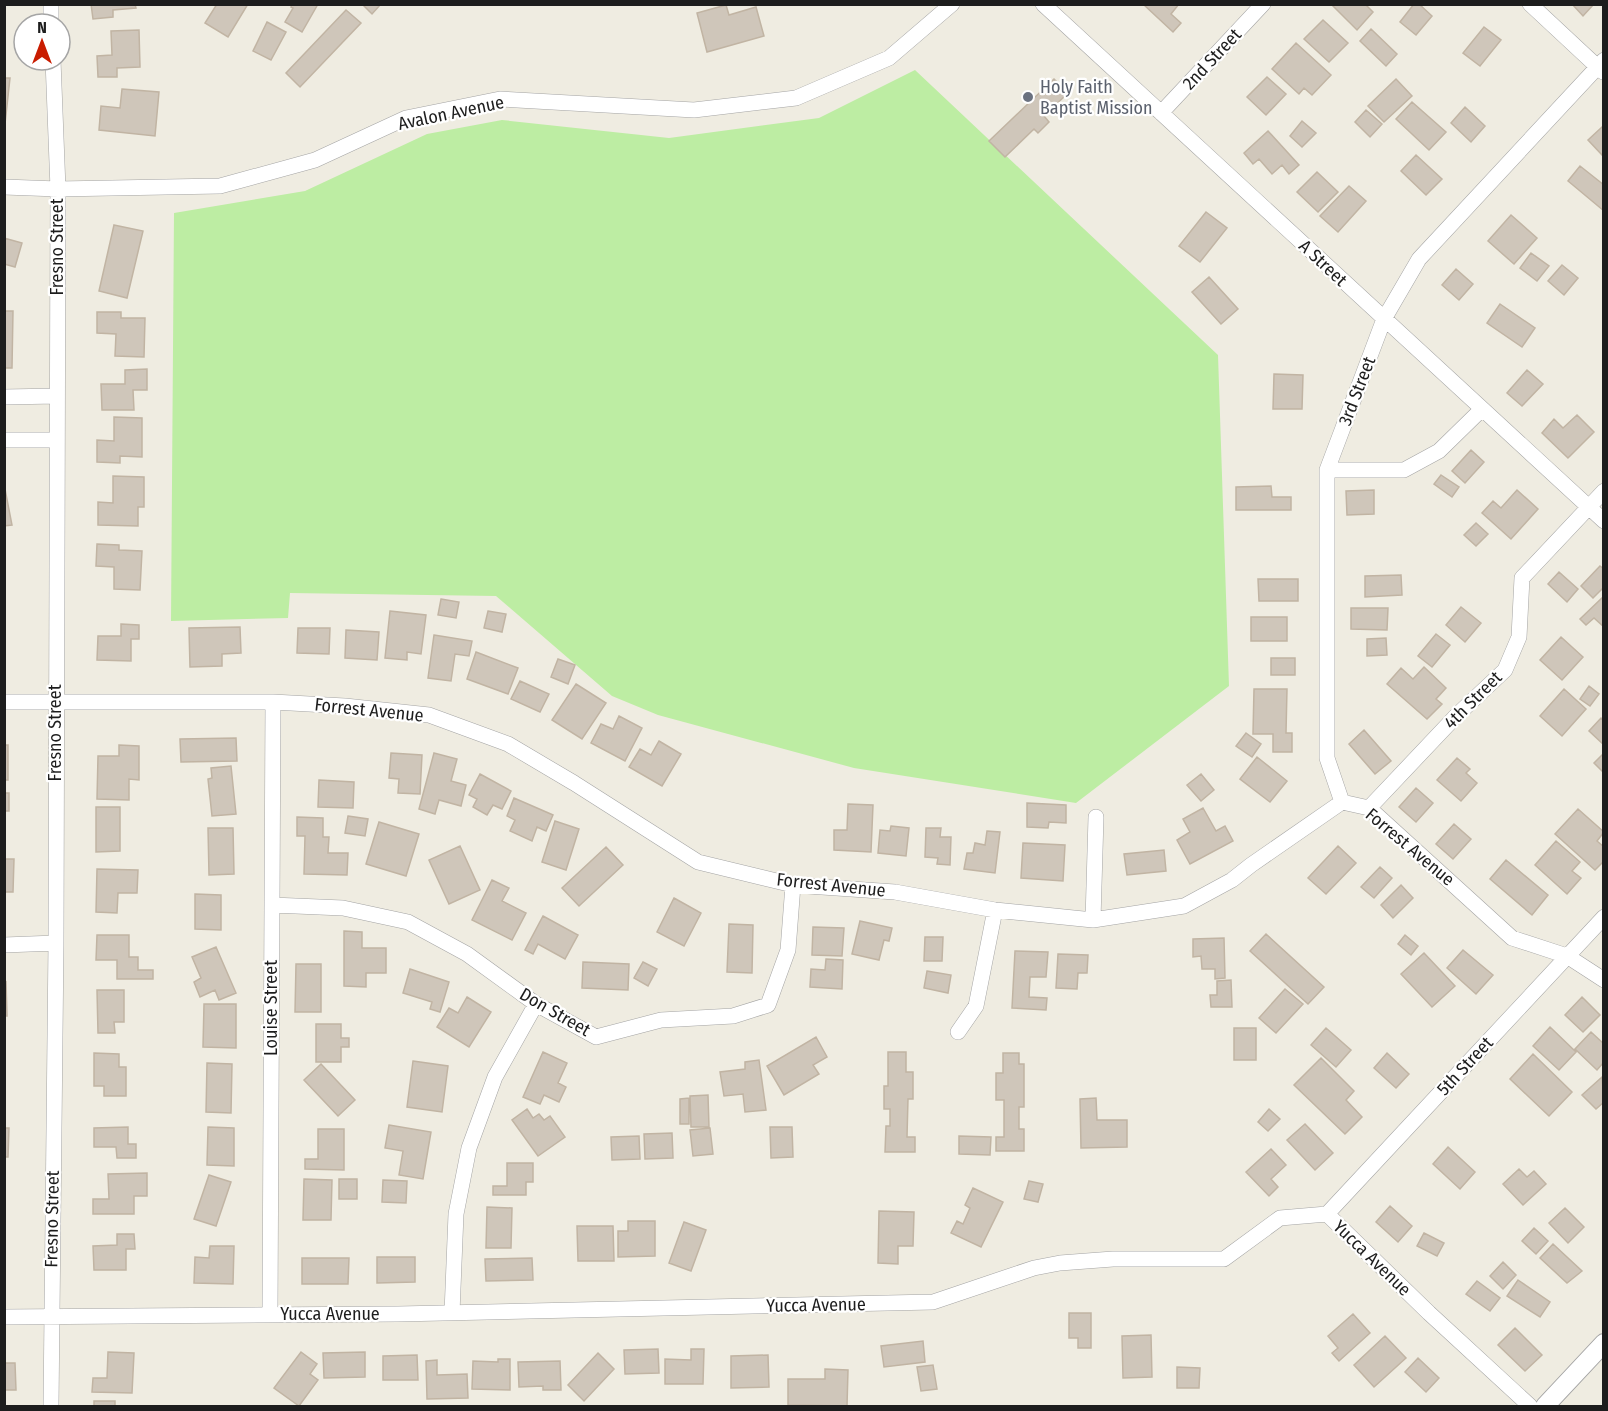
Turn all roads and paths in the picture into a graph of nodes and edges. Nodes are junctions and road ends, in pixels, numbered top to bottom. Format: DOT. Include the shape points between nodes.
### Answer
graph roads {
  1 [pos="952,4"];
  2 [pos="1043,4"];
  3 [pos="1263,4"];
  4 [pos="1530,4"];
  5 [pos="1602,66"];
  6 [pos="53,72"];
  7 [pos="1161,113"];
  8 [pos="4,187"];
  9 [pos="58,189"];
  10 [pos="1384,319"];
  11 [pos="57,396"];
  12 [pos="4,397"];
  13 [pos="1482,409"];
  14 [pos="4,440"];
  15 [pos="57,440"];
  16 [pos="1327,470"];
  17 [pos="1604,491"];
  18 [pos="1589,507"];
  19 [pos="1604,520"];
  20 [pos="55,701"];
  21 [pos="4,702"];
  22 [pos="273,702"];
  23 [pos="1342,802"];
  24 [pos="1369,808"];
  25 [pos="1096,817"];
  26 [pos="793,885"];
  27 [pos="272,905"];
  28 [pos="995,910"];
  29 [pos="1604,917"];
  30 [pos="1093,920"];
  31 [pos="56,943"];
  32 [pos="4,945"];
  33 [pos="1567,956"];
  34 [pos="1604,980"];
  35 [pos="536,1004"];
  36 [pos="958,1032"];
  37 [pos="1327,1214"];
  38 [pos="452,1313"];
  39 [pos="270,1314"];
  40 [pos="4,1317"];
  41 [pos="51,1317"];
  42 [pos="1604,1343"];
  43 [pos="51,1407"];
  44 [pos="1530,1407"];
  45 [pos="1545,1407"];
  1 -- 9 [label="street, Avalon Avenue" via="889,58 796,98 694,110 500,99 406,118 315,160 220,186"];
  2 -- 7 [label="street, A Street"];
  3 -- 7 [label="street, 2nd Street"];
  4 -- 5 [label="street"];
  5 -- 10 [label="street, 3rd Street" via="1419,259"];
  6 -- 9 [label="street, Fresno Street"];
  7 -- 10 [label="street, A Street"];
  8 -- 9 [label="street, Avalon Avenue"];
  9 -- 11 [label="street, Fresno Street"];
  10 -- 13 [label="street, A Street"];
  10 -- 16 [label="street, 3rd Street"];
  11 -- 12 [label="street"];
  11 -- 15 [label="street, Fresno Street"];
  13 -- 16 [label="street" via="1439,451 1404,470"];
  13 -- 18 [label="street, A Street"];
  14 -- 15 [label="street"];
  15 -- 20 [label="street, Fresno Street"];
  16 -- 23 [label="street, 3rd Street" via="1327,758"];
  17 -- 18 [label="street, 4th Street"];
  18 -- 19 [label="street, A Street"];
  18 -- 24 [label="street, 4th Street" via="1522,578 1519,636 1505,670"];
  20 -- 21 [label="street, Forrest Avenue"];
  20 -- 22 [label="street, Forrest Avenue"];
  20 -- 31 [label="street, Fresno Street"];
  22 -- 26 [label="street, Forrest Avenue" via="429,715 508,744 698,862"];
  22 -- 27 [label="street, Louise Street"];
  23 -- 24 [label="street, Forrest Avenue"];
  23 -- 30 [label="street, Forrest Avenue" via="1232,880 1184,906"];
  24 -- 33 [label="street, Forrest Avenue" via="1512,938"];
  25 -- 30 [label="street"];
  26 -- 28 [label="street, Forrest Avenue" via="895,892"];
  26 -- 35 [label="street, Don Street" via="789,950 768,1005 733,1016 661,1020 596,1036"];
  27 -- 35 [label="street, Don Street" via="343,908 408,922 467,954"];
  27 -- 39 [label="street, Louise Street"];
  28 -- 30 [label="street, Forrest Avenue"];
  28 -- 36 [label="street" via="976,1006"];
  29 -- 33 [label="street, 5th Street"];
  31 -- 32 [label="street"];
  31 -- 41 [label="street, Fresno Street"];
  33 -- 34 [label="street, Forrest Avenue"];
  33 -- 37 [label="street, 5th Street"];
  35 -- 38 [label="street" via="495,1077 469,1148 456,1214"];
  37 -- 38 [label="street, Yucca Avenue" via="1280,1218 1224,1259 1060,1263 933,1302"];
  37 -- 44 [label="street, Yucca Avenue"];
  38 -- 39 [label="street, Yucca Avenue"];
  39 -- 41 [label="street, Yucca Avenue"];
  40 -- 41 [label="street, Yucca Avenue"];
  41 -- 43 [label="street, Fresno Street"];
  42 -- 45 [label="street"];
}
